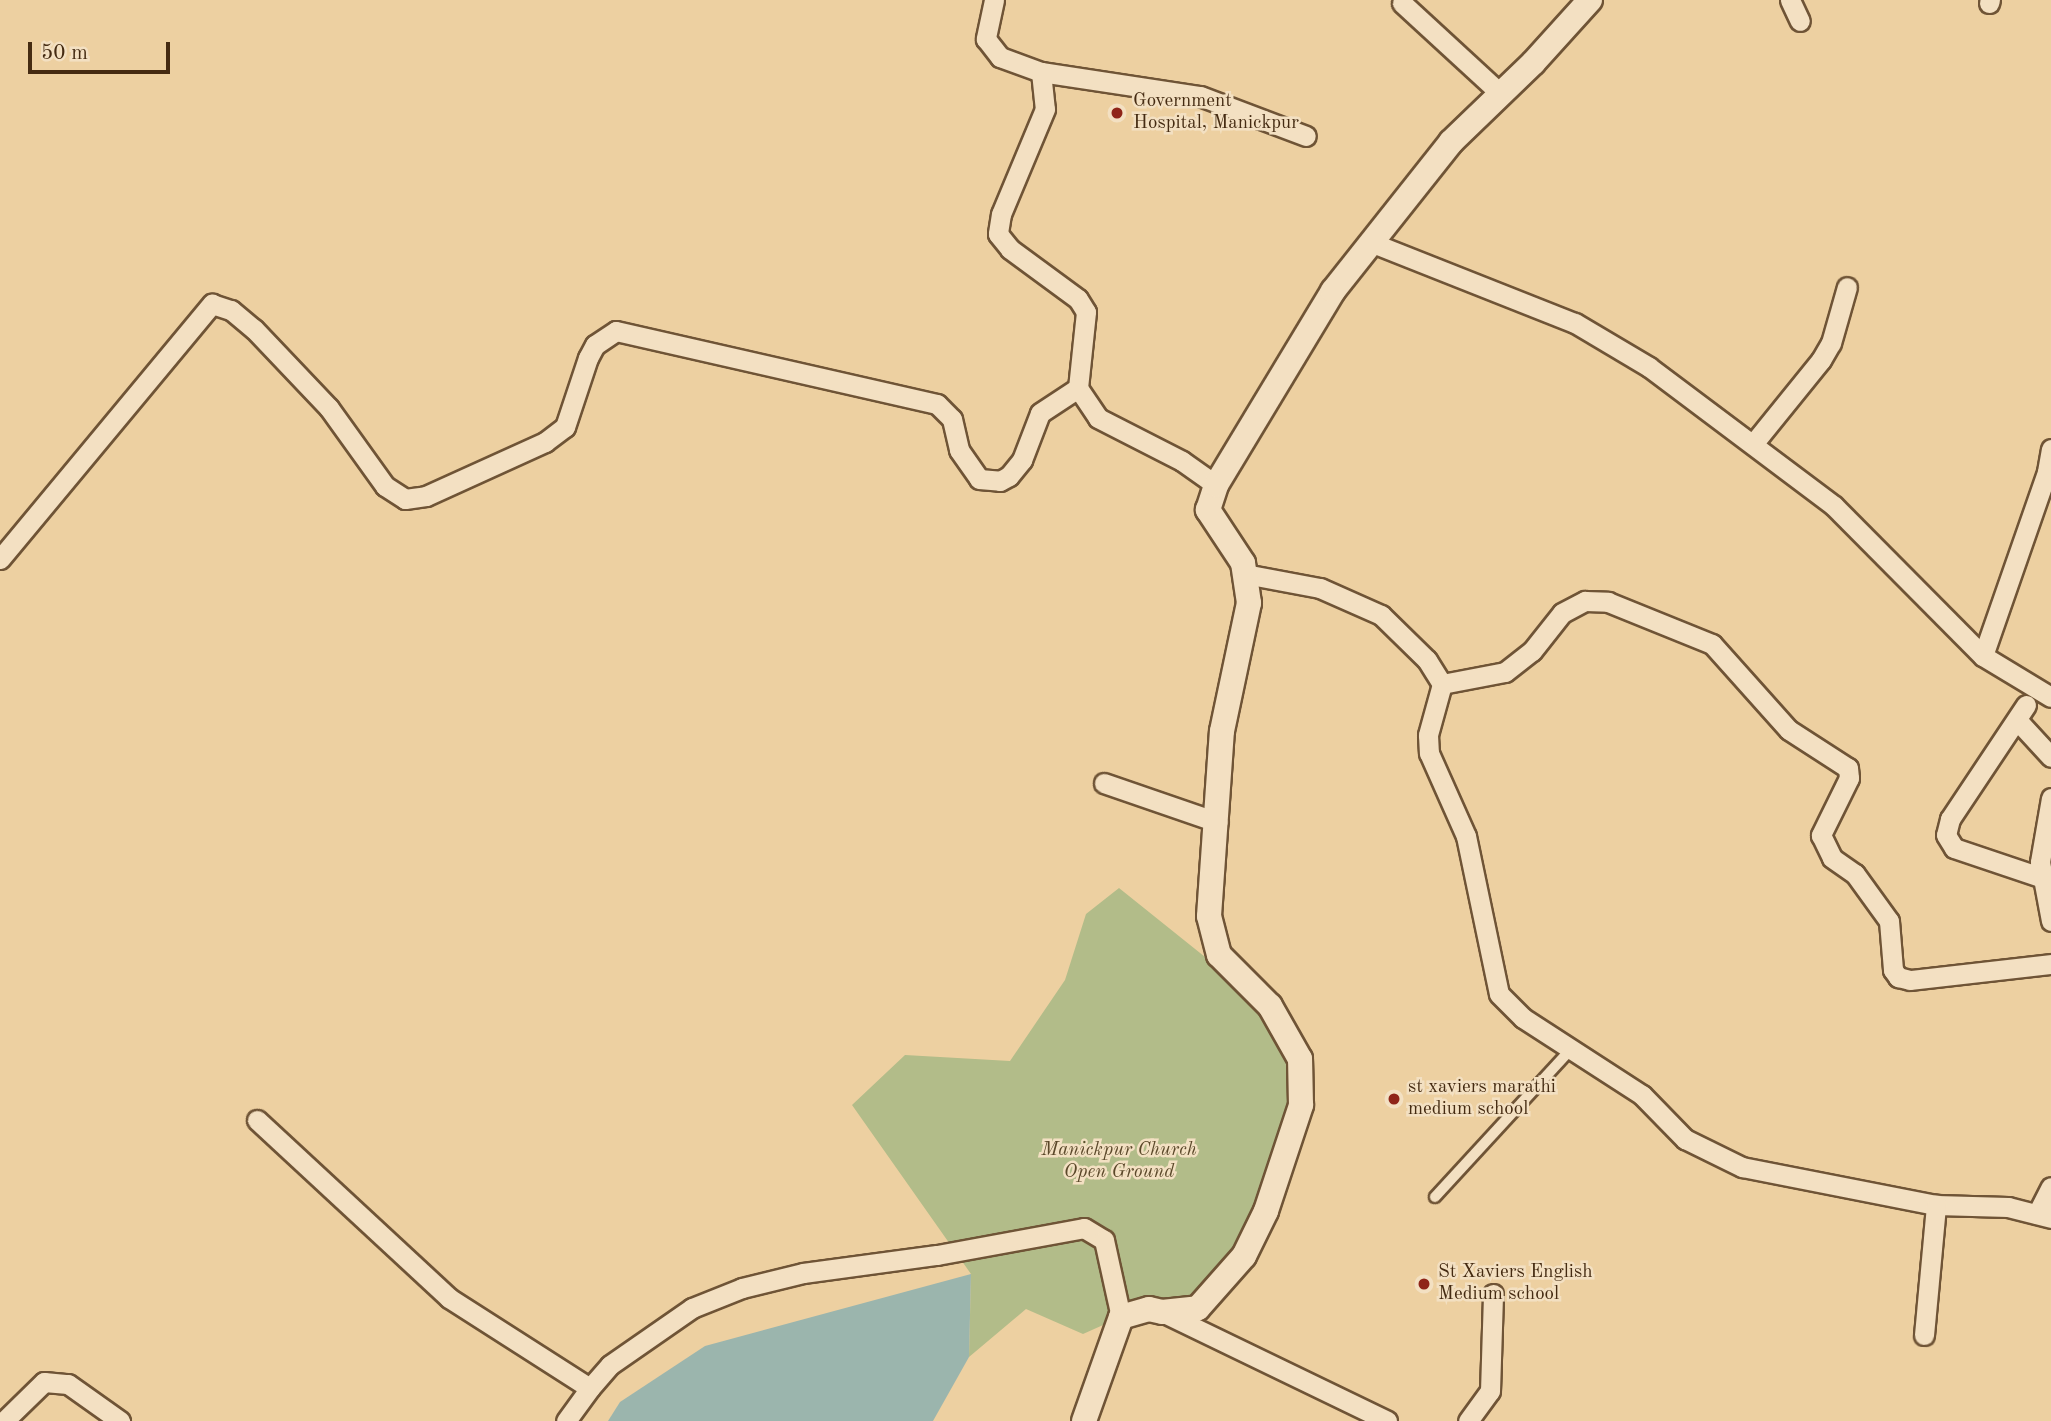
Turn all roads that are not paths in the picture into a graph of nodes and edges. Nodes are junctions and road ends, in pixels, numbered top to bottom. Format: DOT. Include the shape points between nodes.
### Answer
graph roads {
  1 [pos="994,0"];
  2 [pos="1590,0"];
  3 [pos="1790,0"];
  4 [pos="1402,3"];
  5 [pos="1800,22"];
  6 [pos="1041,72"];
  7 [pos="1501,94"];
  8 [pos="1306,136"];
  9 [pos="1370,242"];
  10 [pos="1847,287"];
  11 [pos="1078,388"];
  12 [pos="1753,444"];
  13 [pos="2051,449"];
  14 [pos="1216,485"];
  15 [pos="0,559"];
  16 [pos="1245,574"];
  17 [pos="1983,656"];
  18 [pos="1441,684"];
  19 [pos="2032,702"];
  20 [pos="2051,757"];
  21 [pos="1104,783"];
  22 [pos="2051,798"];
  23 [pos="1217,822"];
  24 [pos="2043,878"];
  25 [pos="2051,921"];
  26 [pos="2051,964"];
  27 [pos="1571,1049"];
  28 [pos="257,1119"];
  29 [pos="2051,1187"];
  30 [pos="1435,1197"];
  31 [pos="1936,1205"];
  32 [pos="2044,1216"];
  33 [pos="1493,1294"];
  34 [pos="1162,1312"];
  35 [pos="1121,1317"];
  36 [pos="1924,1335"];
  37 [pos="590,1388"];
  38 [pos="4,1421"];
  39 [pos="120,1421"];
  40 [pos="566,1421"];
  41 [pos="1084,1421"];
  42 [pos="1387,1421"];
  43 [pos="1468,1421"];
  1 -- 6 [label="street" via="986,39 1000,57"];
  2 -- 7 [label="street"];
  3 -- 5 [label="street"];
  4 -- 7 [label="street"];
  6 -- 8 [label="street" via="1200,96"];
  6 -- 11 [label="street" via="1045,108 1001,214 998,234 1010,249 1078,299 1086,312"];
  7 -- 9 [label="street" via="1451,142"];
  9 -- 12 [label="street" via="1575,323 1649,367"];
  9 -- 14 [label="street" via="1333,291"];
  10 -- 12 [label="street" via="1831,343 1821,360"];
  11 -- 14 [label="street" via="1098,418 1182,461"];
  11 -- 15 [label="street" via="1040,413 1022,460 1009,476 1000,481 979,479 959,450 952,419 937,404 616,331 596,345 588,358 574,412 565,427 533,448 426,496 405,499 385,486 329,408 254,329 231,310 212,304"];
  12 -- 17 [label="street" via="1834,506"];
  13 -- 17 [label="street"];
  14 -- 16 [label="street" via="1208,510 1243,563"];
  16 -- 18 [label="street" via="1320,588 1381,615 1427,660"];
  16 -- 23 [label="street" via="1250,603 1222,732"];
  17 -- 19 [label="street"];
  18 -- 26 [label="street" via="1505,672 1532,650 1562,613 1585,601 1608,602 1712,643 1789,730 1848,768 1849,778 1821,835 1832,858 1867,888 1889,920 1893,970 1898,977 1910,980"];
  18 -- 27 [label="street" via="1428,735 1429,753 1466,836 1499,995 1522,1018"];
  19 -- 20 [label="street"];
  19 -- 24 [label="street" via="1950,819 1946,835 1954,848"];
  21 -- 23 [label="street"];
  22 -- 24 [label="street" via="2041,844"];
  23 -- 34 [label="street" via="1209,916 1219,955 1270,1006 1300,1059 1301,1105 1266,1210 1244,1256 1206,1303"];
  24 -- 25 [label="street"];
  27 -- 30 [label="lane"];
  27 -- 31 [label="street" via="1642,1095 1685,1139 1742,1167"];
  28 -- 37 [label="street" via="449,1298"];
  29 -- 32 [label="street"];
  31 -- 32 [label="street" via="2008,1207"];
  31 -- 36 [label="street"];
  33 -- 43 [label="street" via="1490,1391"];
  34 -- 35 [label="street" via="1149,1308"];
  34 -- 42 [label="street"];
  35 -- 37 [label="street" via="1104,1240 1084,1228 803,1273 742,1288 691,1308 610,1365"];
  35 -- 41 [label="street"];
  37 -- 40 [label="street"];
  38 -- 39 [label="street" via="44,1382 68,1384"];
}
